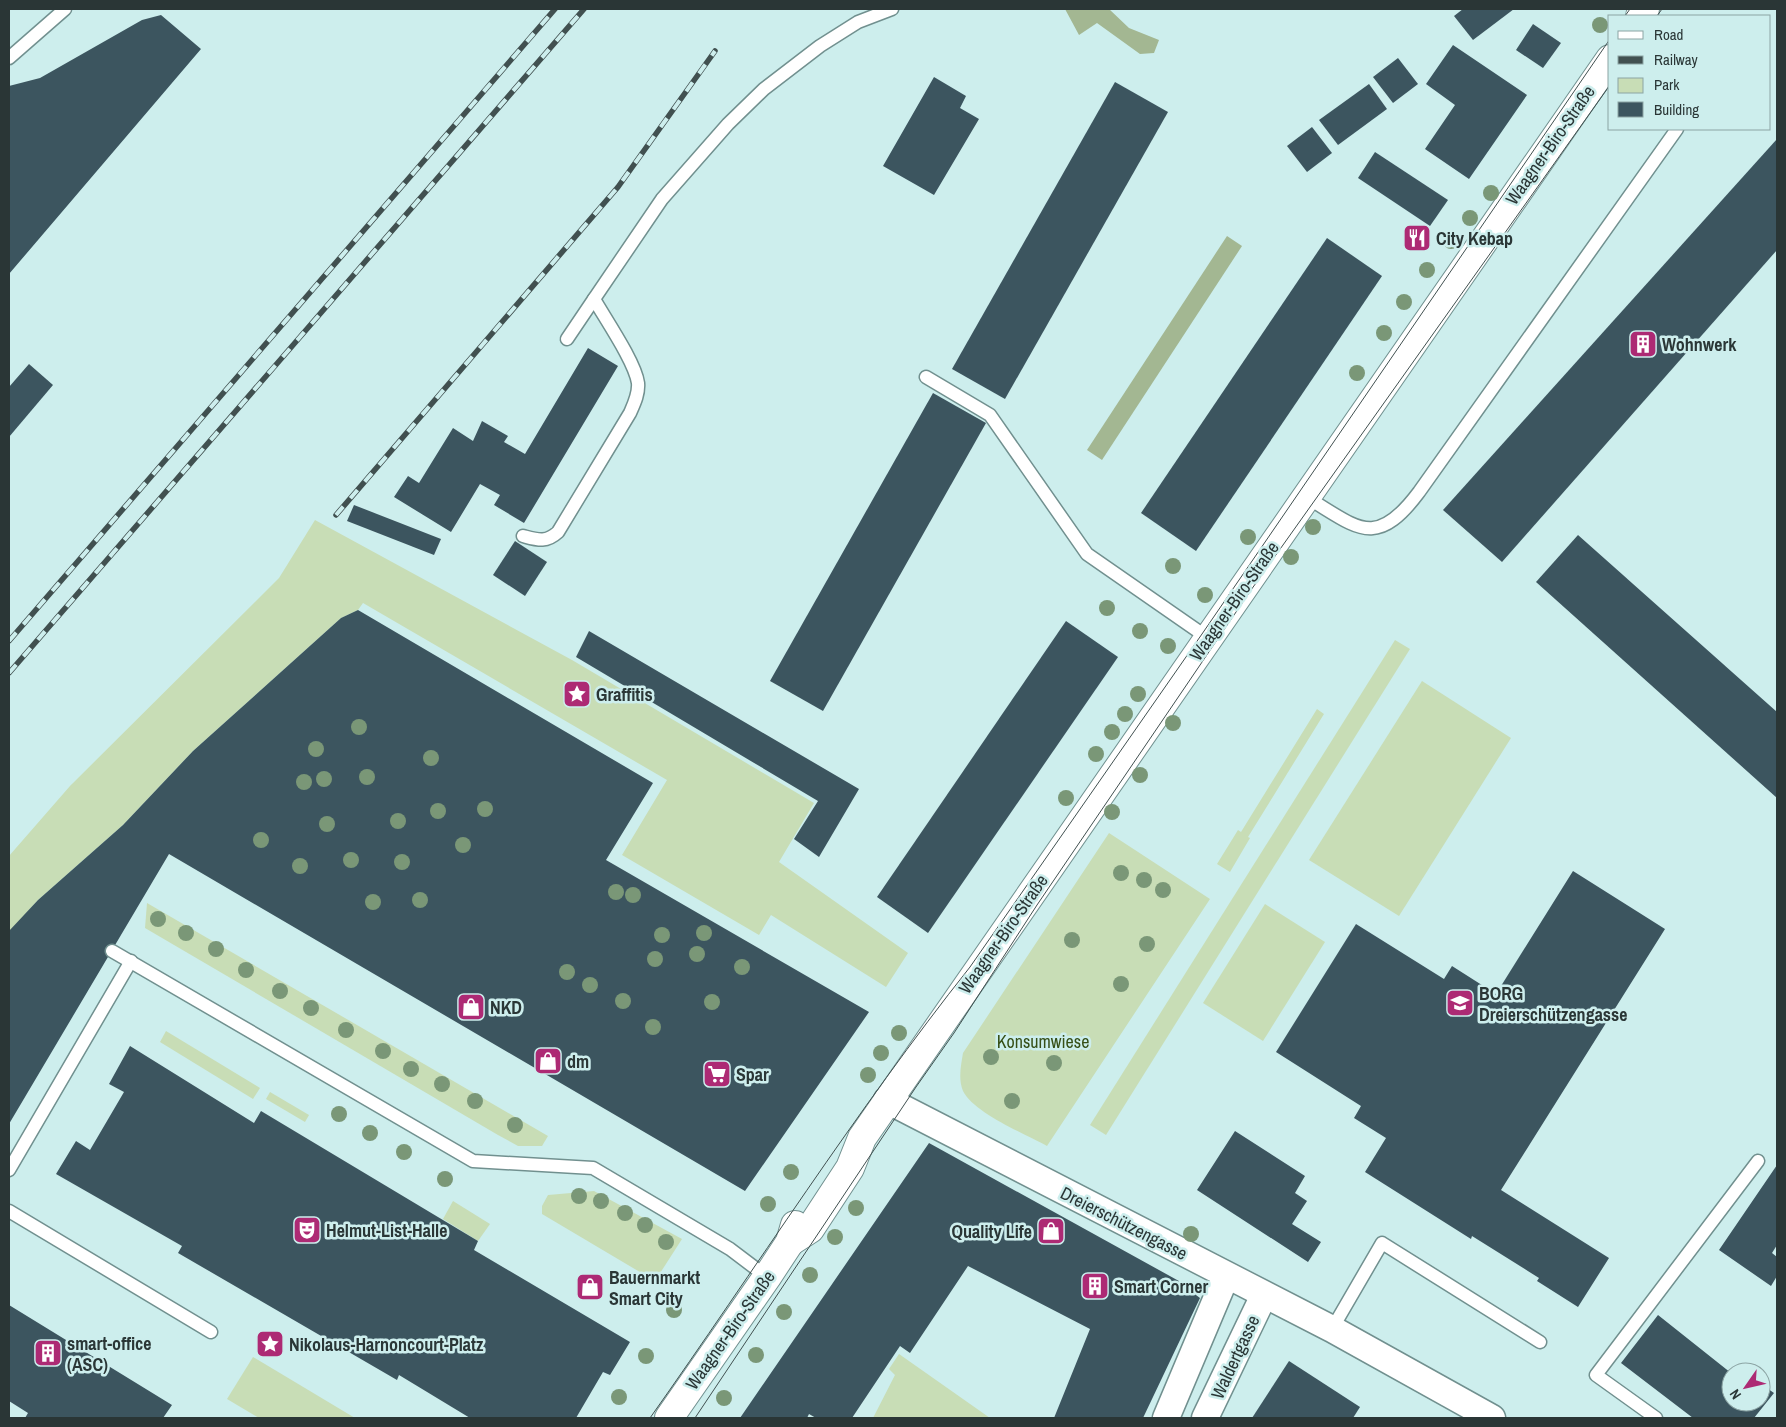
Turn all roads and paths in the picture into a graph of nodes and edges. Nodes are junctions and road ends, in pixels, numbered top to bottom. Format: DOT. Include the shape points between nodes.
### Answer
graph roads {
  1 [pos="65,9"];
  2 [pos="892,9"];
  3 [pos="9,58"];
  4 [pos="1608,62"];
  5 [pos="1675,130"];
  6 [pos="594,300"];
  7 [pos="567,339"];
  8 [pos="926,377"];
  9 [pos="1306,498"];
  10 [pos="523,536"];
  11 [pos="1208,638"];
  12 [pos="112,950"];
  13 [pos="131,961"];
  14 [pos="888,1100"];
  15 [pos="1758,1161"];
  16 [pos="9,1170"];
  17 [pos="9,1211"];
  18 [pos="1226,1276"];
  19 [pos="767,1277"];
  20 [pos="1264,1295"];
  21 [pos="1332,1329"];
  22 [pos="211,1332"];
  23 [pos="1540,1342"];
  24 [pos="669,1418"];
  25 [pos="1166,1418"];
  26 [pos="1206,1418"];
  27 [pos="1492,1418"];
  28 [pos="1656,1418"];
  1 -- 3 [label="lane"];
  2 -- 6 [label="lane" via="858,22 820,46 764,89 728,124 662,200"];
  4 -- 9 [label="street, Waagner-Biro-Straße"];
  5 -- 9 [label="lane" via="1400,516 1384,526 1356,527"];
  6 -- 7 [label="lane"];
  6 -- 10 [label="lane" via="634,369 638,384 636,399 558,532 542,542"];
  8 -- 11 [label="lane" via="990,415 1087,554"];
  9 -- 11 [label="street, Waagner-Biro-Straße"];
  11 -- 14 [label="street, Waagner-Biro-Straße"];
  12 -- 13 [label="lane"];
  13 -- 16 [label="lane"];
  13 -- 19 [label="lane" via="473,1161 593,1168 730,1249"];
  14 -- 18 [label="street, Dreierschützengasse"];
  14 -- 19 [label="street, Waagner-Biro-Straße" via="859,1144 850,1168 810,1228 790,1242"];
  15 -- 28 [label="lane" via="1596,1375"];
  17 -- 22 [label="lane"];
  18 -- 20 [label="street, Dreierschützengasse"];
  18 -- 25 [label="street"];
  19 -- 24 [label="street, Waagner-Biro-Straße"];
  20 -- 21 [label="street, Dreierschützengasse"];
  20 -- 26 [label="street, Waldertgasse"];
  21 -- 23 [label="lane" via="1382,1243"];
  21 -- 27 [label="street, Dreierschützengasse"];
}
